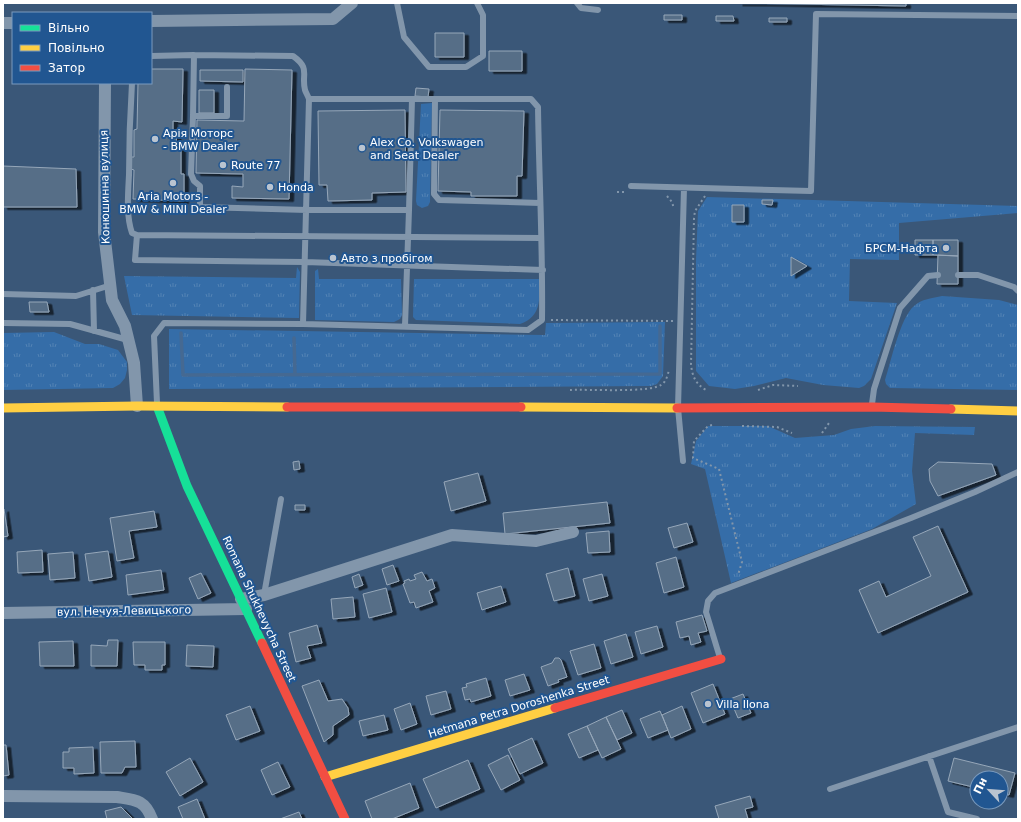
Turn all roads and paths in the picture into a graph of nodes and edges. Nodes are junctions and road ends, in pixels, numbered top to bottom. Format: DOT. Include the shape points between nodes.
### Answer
graph roads {
  1 [pos="352,3"];
  2 [pos="397,3"];
  3 [pos="477,3"];
  4 [pos="577,3"];
  5 [pos="598,10"];
  6 [pos="1018,16"];
  7 [pos="152,21"];
  8 [pos="194,55"];
  9 [pos="152,56"];
  10 [pos="105,84"];
  11 [pos="132,84"];
  12 [pos="228,87"];
  13 [pos="310,99"];
  14 [pos="412,99"];
  15 [pos="435,99"];
  16 [pos="193,116"];
  17 [pos="684,188"];
  18 [pos="631,189"];
  19 [pos="617,192"];
  20 [pos="662,194"];
  21 [pos="709,195"];
  22 [pos="540,203"];
  23 [pos="307,210"];
  24 [pos="409,210"];
  25 [pos="674,216"];
  26 [pos="137,235"];
  27 [pos="306,236"];
  28 [pos="408,237"];
  29 [pos="541,238"];
  30 [pos="305,262"];
  31 [pos="407,266"];
  32 [pos="543,270"];
  33 [pos="938,276"];
  34 [pos="958,276"];
  35 [pos="110,285"];
  36 [pos="93,290"];
  37 [pos="1018,291"];
  38 [pos="3,294"];
  39 [pos="542,320"];
  40 [pos="671,321"];
  41 [pos="680,321"];
  42 [pos="3,323"];
  43 [pos="303,324"];
  44 [pos="405,326"];
  45 [pos="671,328"];
  46 [pos="94,332"];
  47 [pos="128,340"];
  48 [pos="669,366"];
  49 [pos="773,385"];
  50 [pos="798,386"];
  51 [pos="564,390"];
  52 [pos="708,391"];
  53 [pos="137,406"];
  54 [pos="157,406"];
  55 [pos="872,407"];
  56 [pos="3,408"];
  57 [pos="678,408"];
  58 [pos="1018,411"];
  59 [pos="713,425"];
  60 [pos="741,426"];
  61 [pos="792,433"];
  62 [pos="683,461"];
  63 [pos="1018,472"];
  64 [pos="281,499"];
  65 [pos="573,532"];
  66 [pos="733,586"];
  67 [pos="264,595"];
  68 [pos="243,604"];
  69 [pos="3,613"];
  70 [pos="721,659"];
  71 [pos="1018,727"];
  72 [pos="929,756"];
  73 [pos="325,777"];
  74 [pos="830,789"];
  75 [pos="3,796"];
  76 [pos="152,819"];
  77 [pos="345,819"];
  78 [pos="977,819"];
  1 -- 7 [label="street" via="333,19"];
  2 -- 3 [label="lane" via="404,37 430,67 466,67 483,56 483,14"];
  4 -- 5 [label="lane" via="580,8"];
  6 -- 17 [label="lane" via="816,14 811,191"];
  8 -- 9 [label="lane"];
  8 -- 13 [label="lane" via="293,56 300,61 305,70 305,90"];
  8 -- 16 [label="lane"];
  10 -- 35 [label="street, Конюшинна вулиця" via="104,232"];
  11 -- 26 [label="lane" via="128,201 130,228 132,233"];
  12 -- 16 [label="lane" via="227,116"];
  13 -- 14 [label="lane"];
  13 -- 23 [label="lane"];
  14 -- 15 [label="lane"];
  14 -- 24 [label="lane"];
  15 -- 22 [label="lane" via="531,98 538,107"];
  15 -- 22 [label="lane" via="434,194 439,200"];
  16 -- 23 [label="lane" via="191,174 200,186 200,207"];
  17 -- 18 [label="lane"];
  17 -- 41 [label="lane"];
  18 -- 19 [label="path"];
  20 -- 25 [label="path" via="672,202"];
  21 -- 52 [label="path" via="706,195 695,211 691,317 692,374 702,388"];
  22 -- 29 [label="lane"];
  23 -- 24 [label="lane"];
  23 -- 27 [label="lane"];
  24 -- 28 [label="lane"];
  26 -- 27 [label="lane"];
  26 -- 30 [label="lane" via="135,260"];
  27 -- 28 [label="lane"];
  27 -- 30 [label="lane"];
  28 -- 29 [label="lane"];
  28 -- 31 [label="lane"];
  29 -- 32 [label="lane"];
  30 -- 31 [label="lane"];
  30 -- 43 [label="lane"];
  31 -- 32 [label="lane"];
  31 -- 44 [label="lane"];
  32 -- 39 [label="lane"];
  33 -- 55 [label="lane" via="928,276 900,308 874,389"];
  34 -- 37 [label="lane" via="978,275 1014,287"];
  35 -- 36 [label="lane"];
  35 -- 47 [label="street, Конюшинна вулиця" via="112,300 125,326"];
  36 -- 38 [label="lane" via="76,296"];
  36 -- 46 [label="lane"];
  39 -- 40 [label="path"];
  39 -- 44 [label="lane" via="528,330"];
  40 -- 41 [label="path"];
  40 -- 45 [label="path"];
  41 -- 57 [label="lane"];
  42 -- 46 [label="lane" via="70,324"];
  43 -- 44 [label="lane"];
  43 -- 54 [label="lane" via="164,323 154,336"];
  46 -- 47 [label="lane"];
  47 -- 53 [label="street, Конюшинна вулиця" via="134,363"];
  48 -- 51 [label="path" via="667,378 662,385 649,389"];
  49 -- 50 [label="path"];
  53 -- 54 [label="main road"];
  53 -- 56 [label="main road"];
  54 -- 57 [label="main road"];
  54 -- 68 [label="main road, Romana Shukhevycha Street" via="187,486"];
  55 -- 57 [label="main road"];
  55 -- 58 [label="main road"];
  57 -- 62 [label="lane"];
  59 -- 66 [label="path" via="708,426 694,441 692,458 719,469 742,562"];
  60 -- 61 [label="path" via="777,428"];
  63 -- 66 [label="lane" via="911,518"];
  64 -- 67 [label="lane"];
  65 -- 67 [label="street, вул. Нечуя-Левицького" via="536,541 452,535"];
  66 -- 70 [label="lane" via="715,593 706,606 707,617"];
  67 -- 68 [label="street, вул. Нечуя-Левицького"];
  68 -- 69 [label="street, вул. Нечуя-Левицького"];
  68 -- 73 [label="main road, Romana Shukhevycha Street"];
  70 -- 73 [label="main road, Hetmana Petra Doroshenka Street"];
  71 -- 72 [label="lane"];
  72 -- 74 [label="lane"];
  72 -- 78 [label="lane" via="948,812"];
  73 -- 77 [label="main road, Romana Shukhevycha Street"];
  75 -- 76 [label="street" via="117,797 142,803"];
}
